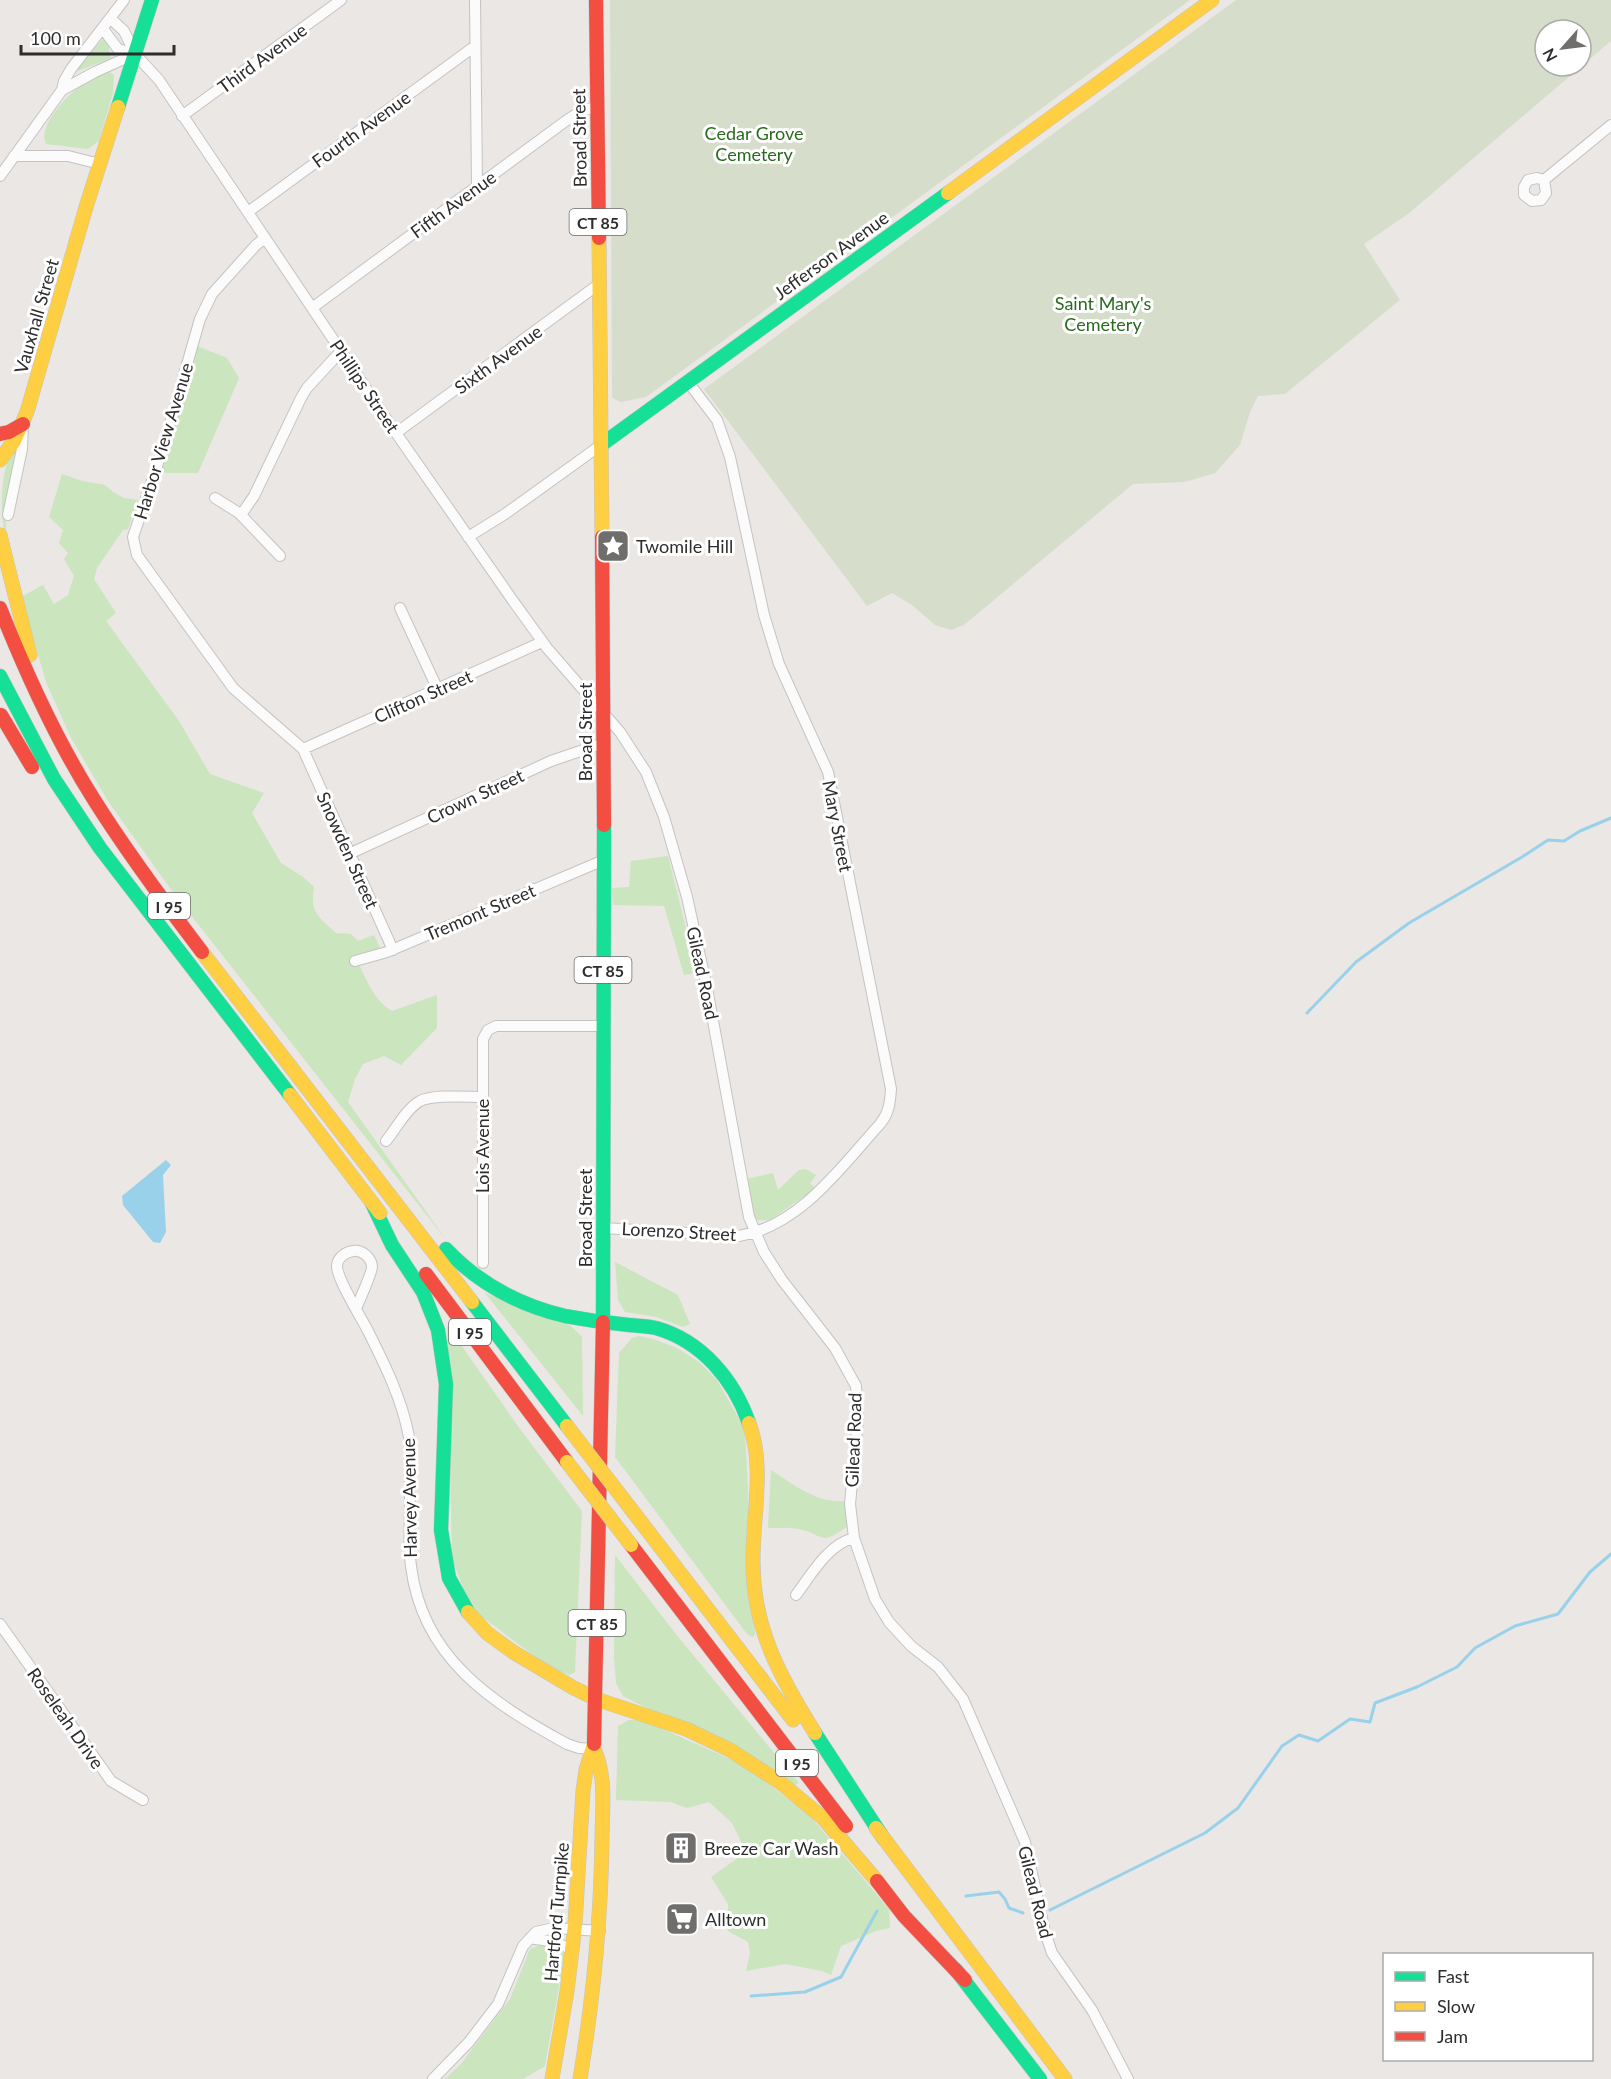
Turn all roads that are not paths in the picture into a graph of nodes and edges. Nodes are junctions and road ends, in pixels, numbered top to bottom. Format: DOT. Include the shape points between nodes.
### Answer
graph roads {
  1 [pos="124,0"];
  2 [pos="152,0"];
  3 [pos="341,0"];
  4 [pos="475,0"];
  5 [pos="596,0"];
  6 [pos="1212,0"];
  7 [pos="111,19"];
  8 [pos="103,29"];
  9 [pos="475,46"];
  10 [pos="135,54"];
  11 [pos="62,90"];
  12 [pos="597,106"];
  13 [pos="182,116"];
  14 [pos="1611,125"];
  15 [pos="14,156"];
  16 [pos="100,164"];
  17 [pos="0,176"];
  18 [pos="1544,180"];
  19 [pos="477,186"];
  20 [pos="248,212"];
  21 [pos="265,238"];
  22 [pos="599,284"];
  23 [pos="312,308"];
  24 [pos="341,351"];
  25 [pos="688,382"];
  26 [pos="23,424"];
  27 [pos="396,433"];
  28 [pos="0,434"];
  29 [pos="601,445"];
  30 [pos="0,460"];
  31 [pos="215,498"];
  32 [pos="8,515"];
  33 [pos="241,515"];
  34 [pos="0,535"];
  35 [pos="468,537"];
  36 [pos="280,556"];
  37 [pos="0,608"];
  38 [pos="400,608"];
  39 [pos="542,642"];
  40 [pos="0,676"];
  41 [pos="438,690"];
  42 [pos="44,708"];
  43 [pos="604,712"];
  44 [pos="0,714"];
  45 [pos="604,742"];
  46 [pos="303,749"];
  47 [pos="87,831"];
  48 [pos="349,854"];
  49 [pos="604,860"];
  50 [pos="393,950"];
  51 [pos="355,961"];
  52 [pos="604,1026"];
  53 [pos="482,1097"];
  54 [pos="386,1141"];
  55 [pos="378,1180"];
  56 [pos="372,1203"];
  57 [pos="603,1228"];
  58 [pos="755,1233"];
  59 [pos="483,1263"];
  60 [pos="356,1309"];
  61 [pos="603,1322"];
  62 [pos="600,1464"];
  63 [pos="854,1538"];
  64 [pos="796,1595"];
  65 [pos="0,1624"];
  66 [pos="596,1699"];
  67 [pos="594,1749"];
  68 [pos="143,1800"];
  69 [pos="884,1839"];
  70 [pos="575,1929"];
  71 [pos="600,1931"];
  72 [pos="530,1938"];
  73 [pos="572,1951"];
  74 [pos="964,1980"];
  75 [pos="433,2079"];
  76 [pos="552,2079"];
  77 [pos="580,2079"];
  78 [pos="1040,2079"];
  79 [pos="1065,2079"];
  80 [pos="1128,2079"];
  1 -- 7 [label="street"];
  2 -- 10 [label="main road, Vauxhall Street"];
  3 -- 13 [label="street, Third Avenue"];
  4 -- 9 [label="street"];
  5 -- 12 [label="main road, Broad Street / CT 85"];
  6 -- 25 [label="main road, Jefferson Avenue"];
  7 -- 8 [label="street"];
  7 -- 10 [label="street, Phillips Street" via="124,31"];
  8 -- 10 [label="street, Phillips Street" via="118,49"];
  8 -- 11 [label="street" via="71,69"];
  9 -- 19 [label="street"];
  9 -- 20 [label="street, Fourth Avenue"];
  10 -- 11 [label="street"];
  10 -- 13 [label="street, Phillips Street" via="159,80"];
  10 -- 16 [label="main road, Vauxhall Street"];
  11 -- 15 [label="street"];
  12 -- 19 [label="street, Fifth Avenue" via="575,114"];
  12 -- 22 [label="main road, Broad Street / CT 85"];
  13 -- 20 [label="street, Phillips Street"];
  14 -- 18 [label="street"];
  15 -- 16 [label="street" via="68,156"];
  15 -- 17 [label="street"];
  16 -- 26 [label="main road, Vauxhall Street"];
  19 -- 23 [label="street, Fifth Avenue"];
  20 -- 21 [label="street, Phillips Street"];
  21 -- 23 [label="street, Phillips Street"];
  21 -- 46 [label="street, Harbor View Avenue" via="206,304 133,537 137,555 233,688"];
  22 -- 27 [label="street, Sixth Avenue"];
  22 -- 29 [label="main road, Broad Street / CT 85"];
  23 -- 24 [label="street, Phillips Street"];
  24 -- 27 [label="street, Phillips Street"];
  24 -- 33 [label="street" via="300,398 254,496"];
  25 -- 29 [label="main road, Jefferson Avenue"];
  25 -- 58 [label="street, Mary Street" via="717,420 730,457 776,654 828,772 891,1089 888,1114 822,1188 774,1225"];
  26 -- 28 [label="main road"];
  26 -- 30 [label="main road"];
  26 -- 32 [label="street, Vauxhall Street" via="22,449"];
  27 -- 35 [label="street, Phillips Street"];
  29 -- 35 [label="street, Jefferson Avenue"];
  29 -- 43 [label="main road, Broad Street / CT 85"];
  31 -- 33 [label="street"];
  33 -- 36 [label="street"];
  34 -- 42 [label="main road"];
  35 -- 39 [label="street, Phillips Street"];
  37 -- 42 [label="main road, I 95"];
  38 -- 41 [label="street"];
  39 -- 41 [label="street, Clifton Street"];
  39 -- 43 [label="street, Phillips Street"];
  40 -- 47 [label="main road, I 95" via="35,746"];
  41 -- 46 [label="street, Clifton Street"];
  42 -- 55 [label="main road, I 95" via="78,773 123,844"];
  43 -- 45 [label="main road, Broad Street / CT 85"];
  43 -- 58 [label="street, Gilead Road" via="640,762 664,817 707,988"];
  44 -- 47 [label="main road" via="45,785"];
  45 -- 48 [label="street, Crown Street" via="551,761"];
  45 -- 49 [label="main road, Broad Street / CT 85"];
  46 -- 48 [label="street, Snowden Street"];
  47 -- 56 [label="main road, I 95"];
  48 -- 50 [label="street, Snowden Street"];
  49 -- 50 [label="street, Tremont Street"];
  49 -- 52 [label="main road, Broad Street / CT 85"];
  50 -- 51 [label="street, Tremont Street"];
  52 -- 53 [label="street, Lois Avenue" via="496,1026 488,1030 483,1039"];
  52 -- 57 [label="main road, Broad Street / CT 85"];
  53 -- 54 [label="street" via="420,1101"];
  53 -- 59 [label="street, Lois Avenue"];
  55 -- 61 [label="main road" via="418,1216 455,1260 491,1287 558,1314"];
  55 -- 69 [label="main road, I 95, bridge"];
  56 -- 66 [label="main road" via="393,1245 428,1299 436,1322 444,1362 446,1420 441,1530 449,1578 465,1609 487,1633 543,1671"];
  56 -- 74 [label="main road, I 95, bridge"];
  57 -- 58 [label="street, Lorenzo Street" via="739,1236"];
  57 -- 61 [label="main road, Broad Street / CT 85"];
  58 -- 63 [label="street, Gilead Road" via="776,1270 835,1348 856,1386 858,1419 850,1504"];
  60 -- 60 [label="street, Harvey Avenue" via="337,1267 344,1254 361,1251 370,1258 373,1268"];
  60 -- 67 [label="street, Harvey Avenue" via="384,1364 406,1422 411,1569 432,1634 460,1670 490,1697 567,1744"];
  61 -- 62 [label="main road, Broad Street / CT 85"];
  61 -- 69 [label="main road" via="656,1328 691,1345 729,1381 743,1408 758,1455 752,1569 757,1611 772,1659"];
  62 -- 66 [label="main road, Hartford Turnpike / CT 85"];
  63 -- 64 [label="street" via="837,1546"];
  63 -- 80 [label="street, Gilead Road" via="875,1599 889,1622 938,1667 963,1699 1025,1842 1052,1953 1092,2010"];
  65 -- 68 [label="street, Roseleah Drive" via="111,1781"];
  66 -- 67 [label="main road, Hartford Turnpike / CT 85"];
  66 -- 74 [label="main road" via="686,1729 730,1750 781,1783 822,1818"];
  67 -- 70 [label="main road, Hartford Turnpike / CT 85" via="582,1791"];
  67 -- 71 [label="main road, Hartford Turnpike / CT 85" via="603,1795"];
  69 -- 79 [label="main road, I 95"];
  70 -- 71 [label="street"];
  70 -- 72 [label="street" via="554,1928 536,1932"];
  70 -- 73 [label="main road, Hartford Turnpike / CT 85"];
  71 -- 77 [label="main road, Hartford Turnpike / CT 85"];
  72 -- 73 [label="street" via="563,1944"];
  72 -- 75 [label="street" via="498,2004"];
  73 -- 76 [label="main road, Hartford Turnpike / CT 85"];
  74 -- 78 [label="main road, I 95"];
}
